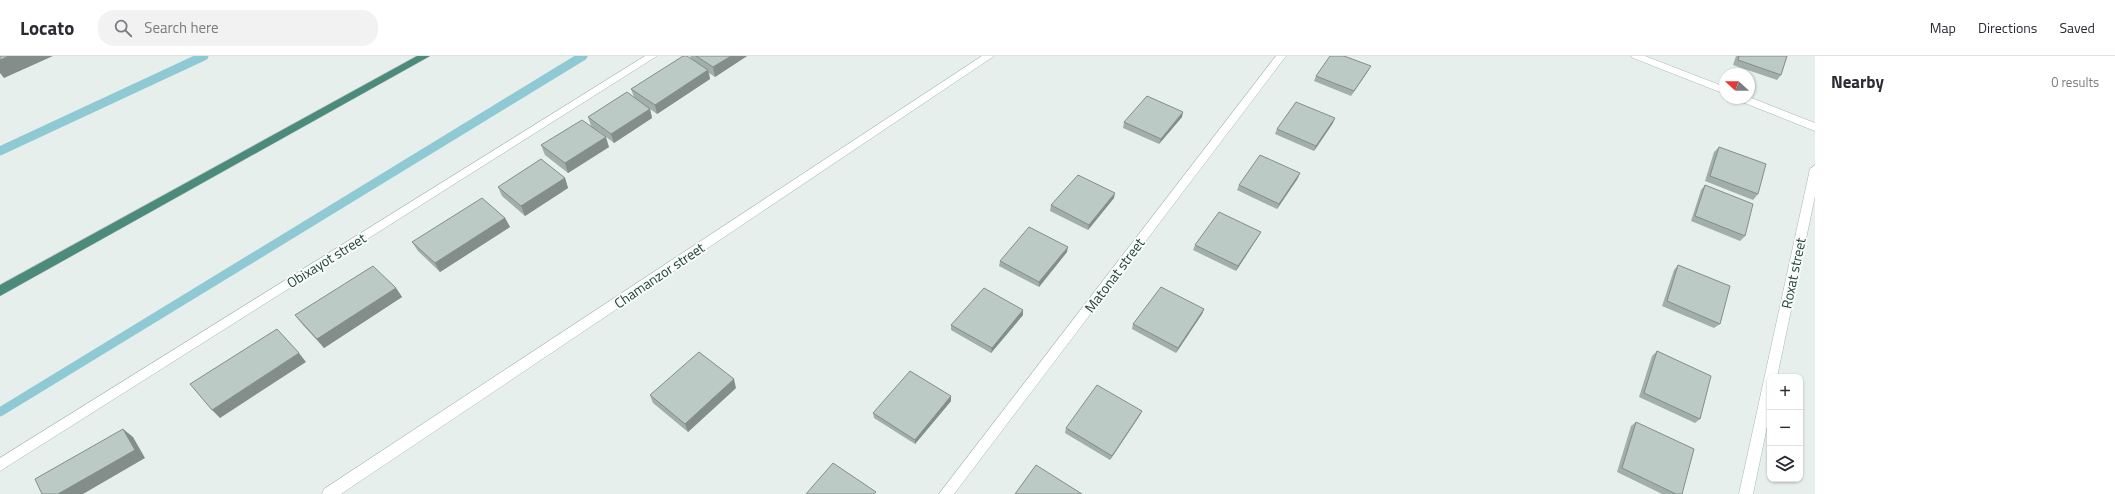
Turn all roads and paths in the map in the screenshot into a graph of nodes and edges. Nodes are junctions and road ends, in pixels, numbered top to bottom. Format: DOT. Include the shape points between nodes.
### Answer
graph roads {
  1 [pos="425,56"];
  2 [pos="652,56"];
  3 [pos="989,56"];
  4 [pos="1281,56"];
  5 [pos="1636,56"];
  6 [pos="1719,90"];
  7 [pos="1755,104"];
  8 [pos="1815,128"];
  9 [pos="1815,169"];
  10 [pos="0,291"];
  11 [pos="1772,374"];
  12 [pos="1767,395"];
  13 [pos="0,465"];
  14 [pos="329,494"];
  15 [pos="946,494"];
  16 [pos="1746,494"];
  1 -- 10 [label="highway"];
  2 -- 13 [label="street, Obixayot street"];
  3 -- 14 [label="street, Chamanzor street"];
  4 -- 15 [label="street, Matonat street"];
  5 -- 6 [label="street"];
  7 -- 8 [label="street"];
  9 -- 11 [label="street, Roxat street"];
  12 -- 16 [label="street"];
}
